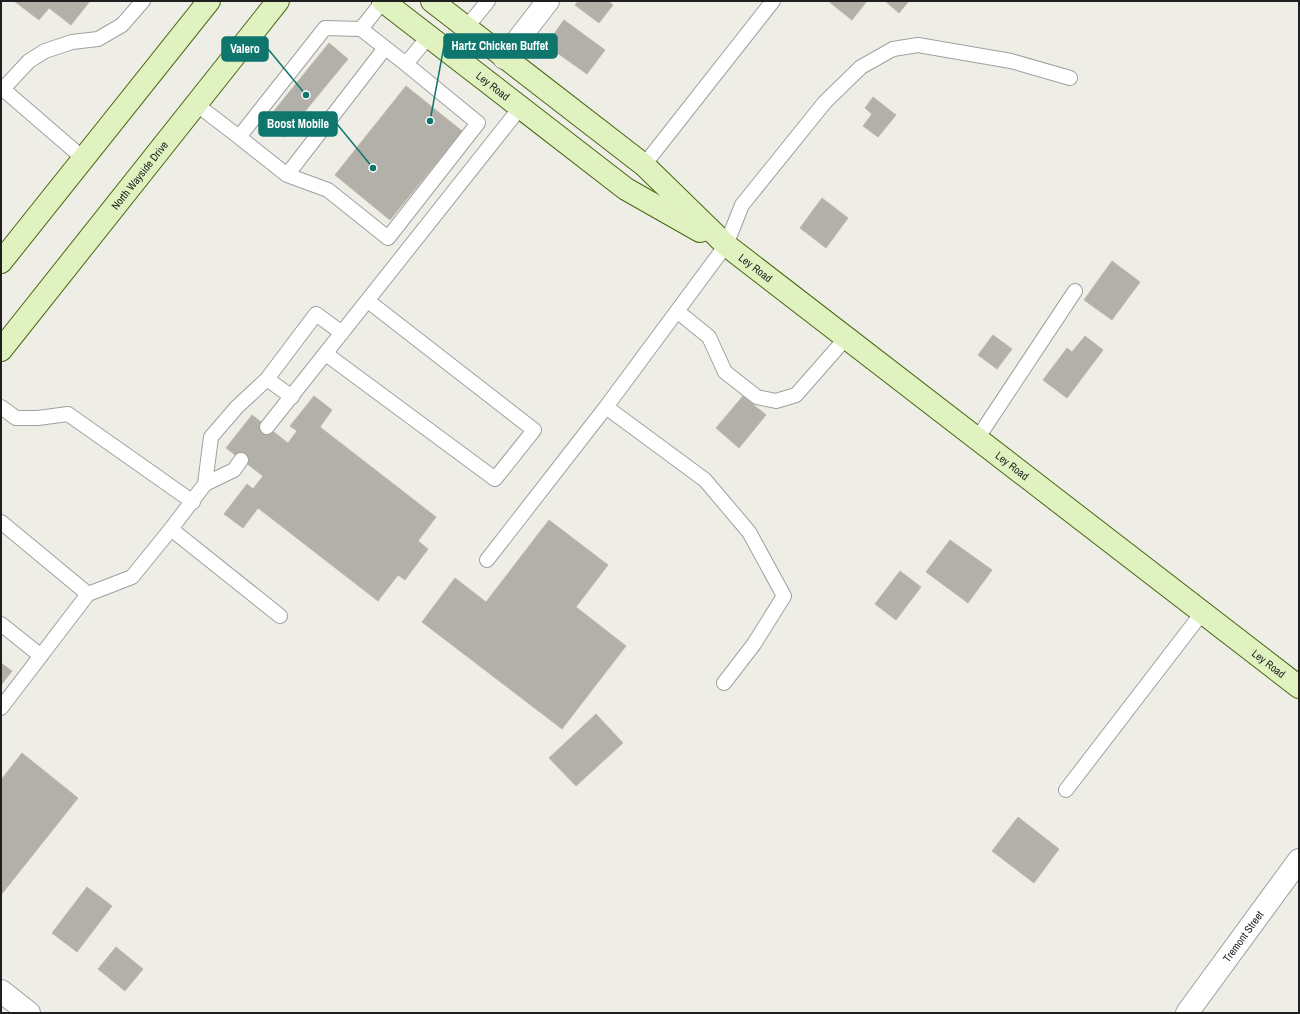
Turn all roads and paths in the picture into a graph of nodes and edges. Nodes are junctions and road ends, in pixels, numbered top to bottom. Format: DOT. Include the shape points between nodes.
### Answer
graph roads {
  1 [pos="143,1"];
  2 [pos="209,1"];
  3 [pos="278,1"];
  4 [pos="383,1"];
  5 [pos="432,1"];
  6 [pos="488,1"];
  7 [pos="548,1"];
  8 [pos="773,1"];
  9 [pos="466,28"];
  10 [pos="362,29"];
  11 [pos="428,37"];
  12 [pos="385,48"];
  13 [pos="504,58"];
  14 [pos="406,64"];
  15 [pos="1070,78"];
  16 [pos="2,91"];
  17 [pos="196,104"];
  18 [pos="520,108"];
  19 [pos="239,137"];
  20 [pos="84,159"];
  21 [pos="644,165"];
  22 [pos="287,175"];
  23 [pos="626,189"];
  24 [pos="726,245"];
  25 [pos="1,262"];
  26 [pos="1075,291"];
  27 [pos="368,300"];
  28 [pos="677,311"];
  29 [pos="342,333"];
  30 [pos="846,338"];
  31 [pos="1,350"];
  32 [pos="326,354"];
  33 [pos="267,379"];
  34 [pos="292,397"];
  35 [pos="1,407"];
  36 [pos="606,407"];
  37 [pos="267,427"];
  38 [pos="977,439"];
  39 [pos="241,460"];
  40 [pos="205,484"];
  41 [pos="193,502"];
  42 [pos="1,522"];
  43 [pos="171,530"];
  44 [pos="487,560"];
  45 [pos="88,594"];
  46 [pos="1202,613"];
  47 [pos="280,616"];
  48 [pos="1,624"];
  49 [pos="41,656"];
  50 [pos="724,683"];
  51 [pos="1299,687"];
  52 [pos="1,708"];
  53 [pos="1066,790"];
  54 [pos="1299,860"];
  55 [pos="1,991"];
  56 [pos="29,1013"];
  57 [pos="1187,1013"];
  1 -- 16 [label="lane" via="122,25 98,40 72,42 45,51 29,61"];
  2 -- 20 [label="main road"];
  3 -- 17 [label="main road, North Wayside Drive"];
  4 -- 10 [label="lane"];
  4 -- 11 [label="main road, Ley Road"];
  5 -- 9 [label="main road, Ley Road"];
  6 -- 9 [label="lane"];
  7 -- 13 [label="street"];
  8 -- 21 [label="lane"];
  9 -- 13 [label="main road, Ley Road"];
  10 -- 12 [label="lane"];
  10 -- 19 [label="lane" via="325,28"];
  11 -- 14 [label="lane"];
  11 -- 18 [label="main road, Ley Road"];
  12 -- 14 [label="lane"];
  12 -- 22 [label="lane"];
  13 -- 21 [label="main road, Ley Road"];
  14 -- 22 [label="lane" via="478,123 388,238 328,190"];
  15 -- 24 [label="lane" via="1011,61 918,45 894,49 861,67 825,102 742,205"];
  16 -- 20 [label="lane"];
  17 -- 19 [label="lane"];
  17 -- 31 [label="main road, North Wayside Drive"];
  18 -- 23 [label="main road, Ley Road"];
  18 -- 27 [label="lane"];
  19 -- 22 [label="lane"];
  20 -- 25 [label="main road"];
  21 -- 23 [label="main road"];
  21 -- 24 [label="main road, Ley Road"];
  23 -- 24 [label="main road, Ley Road"];
  24 -- 28 [label="lane"];
  24 -- 30 [label="main road, Ley Road"];
  26 -- 38 [label="lane"];
  27 -- 29 [label="lane"];
  27 -- 32 [label="lane" via="534,430 495,479"];
  28 -- 30 [label="lane" via="709,337 725,372 757,397 776,401 796,395"];
  28 -- 36 [label="lane"];
  29 -- 32 [label="lane"];
  29 -- 33 [label="lane" via="316,314"];
  30 -- 38 [label="main road, Ley Road"];
  32 -- 34 [label="lane"];
  33 -- 34 [label="lane"];
  33 -- 40 [label="lane" via="237,407 212,437"];
  34 -- 37 [label="lane"];
  35 -- 41 [label="lane" via="16,418 68,414"];
  36 -- 44 [label="lane"];
  36 -- 50 [label="lane" via="705,480 749,532 784,596 754,644"];
  38 -- 46 [label="main road, Ley Road"];
  39 -- 40 [label="lane" via="234,470"];
  40 -- 41 [label="lane"];
  41 -- 43 [label="lane"];
  42 -- 45 [label="lane"];
  43 -- 45 [label="lane" via="132,577"];
  43 -- 47 [label="lane"];
  45 -- 49 [label="lane"];
  46 -- 51 [label="main road, Ley Road"];
  46 -- 53 [label="lane"];
  48 -- 49 [label="lane"];
  49 -- 52 [label="lane"];
  54 -- 57 [label="street, Tremont Street"];
  55 -- 56 [label="street"];
}
